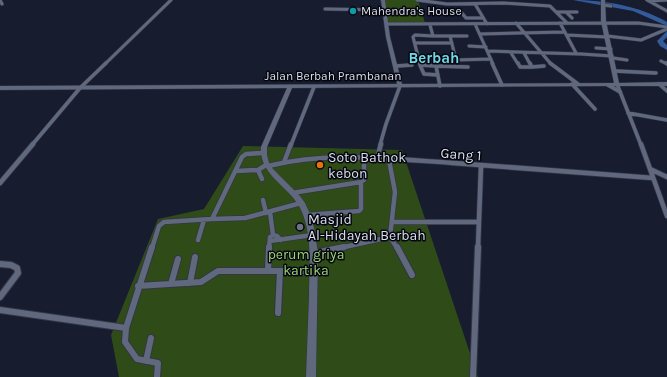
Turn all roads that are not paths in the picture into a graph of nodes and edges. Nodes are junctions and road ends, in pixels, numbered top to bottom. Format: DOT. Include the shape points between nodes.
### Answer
graph roads {
  1 [pos="0,0"];
  2 [pos="170,0"];
  3 [pos="382,0"];
  4 [pos="417,0"];
  5 [pos="455,0"];
  6 [pos="505,0"];
  7 [pos="518,0"];
  8 [pos="527,0"];
  9 [pos="667,0"];
  10 [pos="429,1"];
  11 [pos="441,1"];
  12 [pos="648,1"];
  13 [pos="547,2"];
  14 [pos="603,3"];
  15 [pos="2,4"];
  16 [pos="447,4"];
  17 [pos="455,4"];
  18 [pos="475,4"];
  19 [pos="512,4"];
  20 [pos="522,4"];
  21 [pos="530,4"];
  22 [pos="550,6"];
  23 [pos="611,6"];
  24 [pos="448,8"];
  25 [pos="325,9"];
  26 [pos="384,10"];
  27 [pos="445,11"];
  28 [pos="667,11"];
  29 [pos="556,12"];
  30 [pos="566,12"];
  31 [pos="577,12"];
  32 [pos="483,18"];
  33 [pos="572,18"];
  34 [pos="516,23"];
  35 [pos="560,23"];
  36 [pos="567,23"];
  37 [pos="604,23"];
  38 [pos="386,24"];
  39 [pos="475,24"];
  40 [pos="487,24"];
  41 [pos="430,25"];
  42 [pos="667,28"];
  43 [pos="525,33"];
  44 [pos="480,34"];
  45 [pos="566,34"];
  46 [pos="433,36"];
  47 [pos="450,36"];
  48 [pos="467,36"];
  49 [pos="607,37"];
  50 [pos="415,43"];
  51 [pos="452,43"];
  52 [pos="469,46"];
  53 [pos="486,46"];
  54 [pos="596,48"];
  55 [pos="611,49"];
  56 [pos="488,51"];
  57 [pos="511,53"];
  58 [pos="576,53"];
  59 [pos="524,54"];
  60 [pos="541,54"];
  61 [pos="613,57"];
  62 [pos="492,59"];
  63 [pos="456,60"];
  64 [pos="628,60"];
  65 [pos="661,61"];
  66 [pos="667,64"];
  67 [pos="420,65"];
  68 [pos="396,66"];
  69 [pos="412,66"];
  70 [pos="436,66"];
  71 [pos="458,66"];
  72 [pos="544,66"];
  73 [pos="468,67"];
  74 [pos="532,67"];
  75 [pos="615,70"];
  76 [pos="656,73"];
  77 [pos="438,75"];
  78 [pos="398,76"];
  79 [pos="575,84"];
  80 [pos="606,84"];
  81 [pos="617,84"];
  82 [pos="659,84"];
  83 [pos="667,84"];
  84 [pos="502,85"];
  85 [pos="388,86"];
  86 [pos="400,86"];
  87 [pos="440,86"];
  88 [pos="290,87"];
  89 [pos="314,87"];
  90 [pos="0,88"];
  91 [pos="80,88"];
  92 [pos="667,91"];
  93 [pos="620,92"];
  94 [pos="595,109"];
  95 [pos="628,113"];
  96 [pos="667,120"];
  97 [pos="262,152"];
  98 [pos="364,158"];
  99 [pos="377,158"];
  100 [pos="389,160"];
  101 [pos="284,162"];
  102 [pos="267,165"];
  103 [pos="481,166"];
  104 [pos="258,170"];
  105 [pos="650,170"];
  106 [pos="236,171"];
  107 [pos="667,177"];
  108 [pos="653,178"];
  109 [pos="262,179"];
  110 [pos="361,182"];
  111 [pos="0,184"];
  112 [pos="292,193"];
  113 [pos="263,200"];
  114 [pos="301,203"];
  115 [pos="268,213"];
  116 [pos="307,215"];
  117 [pos="667,216"];
  118 [pos="212,219"];
  119 [pos="204,220"];
  120 [pos="392,222"];
  121 [pos="477,222"];
  122 [pos="273,235"];
  123 [pos="312,235"];
  124 [pos="390,237"];
  125 [pos="198,240"];
  126 [pos="281,240"];
  127 [pos="270,241"];
  128 [pos="314,253"];
  129 [pos="195,256"];
  130 [pos="178,259"];
  131 [pos="0,264"];
  132 [pos="268,271"];
  133 [pos="280,271"];
  134 [pos="314,271"];
  135 [pos="412,275"];
  136 [pos="190,283"];
  137 [pos="171,284"];
  138 [pos="138,286"];
  139 [pos="0,297"];
  140 [pos="0,310"];
  141 [pos="278,313"];
  142 [pos="126,328"];
  143 [pos="152,338"];
  144 [pos="146,360"];
  145 [pos="157,377"];
  146 [pos="311,377"];
  147 [pos="473,377"];
  1 -- 15 [label="street"];
  2 -- 91 [label="street"];
  3 -- 26 [label="main road"];
  4 -- 10 [label="street"];
  5 -- 17 [label="street"];
  6 -- 19 [label="street"];
  7 -- 20 [label="street"];
  8 -- 21 [label="street"];
  9 -- 12 [label="street"];
  10 -- 11 [label="street"];
  11 -- 16 [label="street"];
  12 -- 28 [label="street"];
  13 -- 22 [label="street"];
  14 -- 23 [label="street"];
  14 -- 37 [label="main road"];
  16 -- 17 [label="street"];
  16 -- 24 [label="street"];
  17 -- 18 [label="street"];
  18 -- 19 [label="street"];
  18 -- 32 [label="street"];
  19 -- 20 [label="street"];
  20 -- 21 [label="street"];
  21 -- 22 [label="street"];
  22 -- 29 [label="street"];
  25 -- 26 [label="street"];
  26 -- 38 [label="main road"];
  27 -- 32 [label="street" via="462,12 466,18"];
  29 -- 30 [label="street"];
  29 -- 36 [label="street"];
  30 -- 31 [label="street"];
  30 -- 33 [label="street"];
  32 -- 40 [label="street"];
  34 -- 35 [label="street"];
  34 -- 40 [label="street"];
  34 -- 43 [label="street"];
  35 -- 36 [label="street"];
  35 -- 45 [label="street"];
  36 -- 37 [label="street"];
  37 -- 42 [label="street" via="638,23"];
  37 -- 49 [label="main road"];
  38 -- 41 [label="street"];
  38 -- 68 [label="main road"];
  39 -- 40 [label="street"];
  39 -- 41 [label="street"];
  39 -- 44 [label="street"];
  41 -- 46 [label="street"];
  42 -- 49 [label="street" via="641,40"];
  43 -- 44 [label="street"];
  43 -- 45 [label="street"];
  43 -- 60 [label="street"];
  44 -- 53 [label="street"];
  45 -- 49 [label="street"];
  45 -- 58 [label="street"];
  46 -- 47 [label="street"];
  46 -- 50 [label="street" via="414,36"];
  47 -- 48 [label="street"];
  47 -- 51 [label="street"];
  49 -- 55 [label="main road"];
  50 -- 51 [label="street"];
  50 -- 67 [label="street"];
  51 -- 63 [label="street"];
  52 -- 53 [label="street"];
  53 -- 56 [label="street"];
  54 -- 55 [label="street"];
  55 -- 61 [label="main road"];
  56 -- 57 [label="street"];
  56 -- 62 [label="street"];
  57 -- 59 [label="street"];
  57 -- 74 [label="street" via="520,67"];
  58 -- 60 [label="street"];
  58 -- 61 [label="street"];
  59 -- 60 [label="street"];
  59 -- 74 [label="street"];
  60 -- 79 [label="street"];
  61 -- 64 [label="street"];
  61 -- 75 [label="main road"];
  62 -- 63 [label="street"];
  62 -- 84 [label="street"];
  63 -- 71 [label="street"];
  65 -- 66 [label="street"];
  67 -- 70 [label="street"];
  67 -- 77 [label="street" via="424,74"];
  68 -- 69 [label="street"];
  68 -- 78 [label="main road"];
  70 -- 71 [label="street"];
  70 -- 77 [label="street"];
  71 -- 73 [label="street"];
  72 -- 74 [label="street"];
  75 -- 76 [label="street"];
  75 -- 81 [label="main road"];
  77 -- 87 [label="street"];
  78 -- 85 [label="main road"];
  78 -- 86 [label="main road"];
  79 -- 80 [label="main road, Jalan Berbah Prambanan"];
  79 -- 84 [label="main road, Jalan Berbah Prambanan"];
  79 -- 94 [label="street"];
  80 -- 81 [label="main road, Jalan Berbah Prambanan"];
  80 -- 93 [label="main road"];
  81 -- 82 [label="main road, Jalan Berbah Prambanan"];
  81 -- 93 [label="street"];
  82 -- 83 [label="main road, Jalan Berbah Prambanan"];
  82 -- 92 [label="street"];
  84 -- 87 [label="main road, Jalan Berbah Prambanan"];
  85 -- 86 [label="main road, Jalan Berbah Prambanan"];
  85 -- 89 [label="main road, Jalan Berbah Prambanan"];
  86 -- 87 [label="main road, Jalan Berbah Prambanan"];
  86 -- 99 [label="street"];
  88 -- 89 [label="main road, Jalan Berbah Prambanan"];
  88 -- 91 [label="main road, Jalan Berbah Prambanan"];
  88 -- 97 [label="main road"];
  89 -- 101 [label="street"];
  90 -- 91 [label="main road, Jalan Berbah Prambanan"];
  91 -- 111 [label="street"];
  93 -- 95 [label="street"];
  95 -- 96 [label="street"];
  95 -- 105 [label="street"];
  97 -- 102 [label="main road"];
  97 -- 106 [label="street" via="244,155"];
  98 -- 99 [label="street, Gang 1"];
  98 -- 101 [label="street, Gang 1" via="320,158"];
  98 -- 110 [label="street" via="364,180"];
  99 -- 100 [label="street, Gang 1"];
  100 -- 103 [label="street, Gang 1"];
  100 -- 120 [label="street" via="395,192"];
  101 -- 102 [label="street, Gang 1"];
  102 -- 104 [label="street"];
  102 -- 112 [label="main road"];
  103 -- 108 [label="street, Gang 1"];
  103 -- 147 [label="street"];
  104 -- 106 [label="street"];
  104 -- 109 [label="street"];
  105 -- 107 [label="street"];
  105 -- 108 [label="street"];
  106 -- 118 [label="street"];
  108 -- 117 [label="street"];
  110 -- 112 [label="street"];
  110 -- 116 [label="street" via="359,211"];
  112 -- 114 [label="main road"];
  113 -- 115 [label="street"];
  114 -- 115 [label="street"];
  114 -- 116 [label="main road"];
  115 -- 118 [label="street" via="228,220"];
  115 -- 122 [label="street"];
  116 -- 123 [label="main road"];
  118 -- 119 [label="street"];
  119 -- 125 [label="street"];
  119 -- 138 [label="street" via="162,223"];
  120 -- 121 [label="street"];
  120 -- 124 [label="street"];
  122 -- 126 [label="street" via="279,236"];
  122 -- 127 [label="street"];
  123 -- 126 [label="street"];
  123 -- 128 [label="main road"];
  124 -- 128 [label="street"];
  124 -- 135 [label="street"];
  126 -- 127 [label="street"];
  127 -- 132 [label="street"];
  128 -- 134 [label="main road"];
  129 -- 136 [label="street"];
  130 -- 137 [label="street"];
  131 -- 139 [label="street" via="11,265 17,268 18,273"];
  132 -- 133 [label="street"];
  132 -- 136 [label="street" via="218,271 205,281"];
  133 -- 134 [label="street"];
  133 -- 141 [label="street"];
  134 -- 146 [label="main road"];
  136 -- 137 [label="street"];
  137 -- 138 [label="street"];
  138 -- 142 [label="street"];
  140 -- 142 [label="street"];
  142 -- 144 [label="street" via="125,342 137,359"];
  143 -- 144 [label="street"];
  144 -- 145 [label="street" via="158,363"];
}
